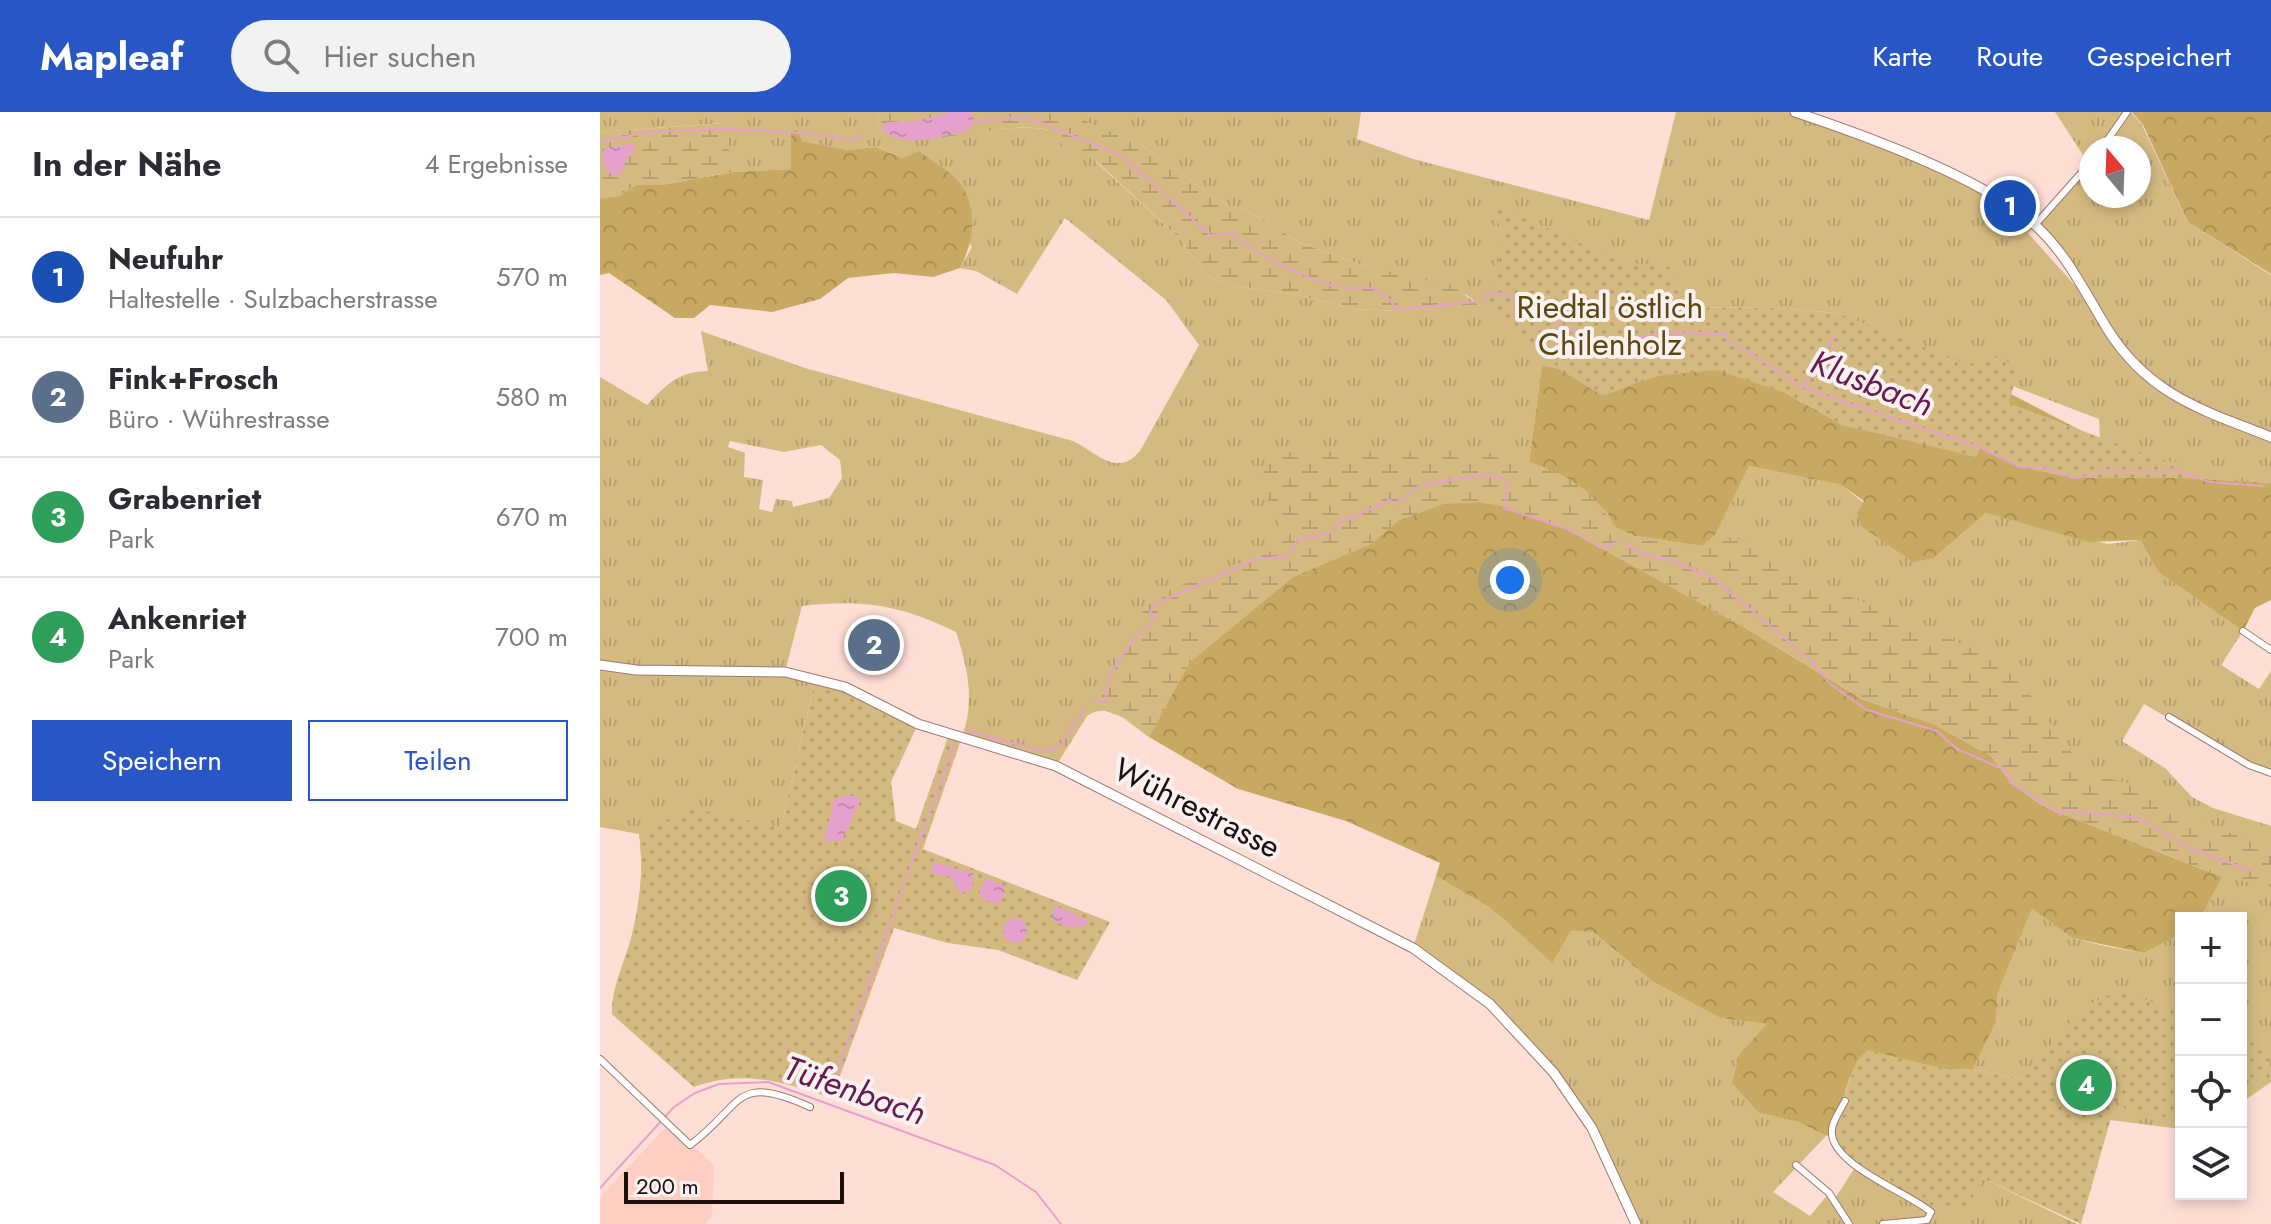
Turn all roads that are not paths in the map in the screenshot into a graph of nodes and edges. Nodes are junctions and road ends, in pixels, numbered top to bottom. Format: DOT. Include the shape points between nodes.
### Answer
graph roads {
  1 [pos="1795,112"];
  2 [pos="2127,112"];
  3 [pos="2110,136"];
  4 [pos="2079,176"];
  5 [pos="2035,225"];
  6 [pos="2271,437"];
  7 [pos="2243,631"];
  8 [pos="2271,650"];
  9 [pos="600,665"];
  10 [pos="2169,717"];
  11 [pos="2271,773"];
  12 [pos="600,1059"];
  13 [pos="1845,1101"];
  14 [pos="810,1107"];
  15 [pos="1796,1165"];
  16 [pos="1886,1223"];
  17 [pos="1636,1224"];
  18 [pos="1849,1224"];
  1 -- 5 [label="street" via="1970,184"];
  2 -- 3 [label="street"];
  4 -- 5 [label="street"];
  5 -- 6 [label="street" via="2068,262 2118,344 2151,380 2197,410"];
  7 -- 8 [label="street"];
  9 -- 17 [label="street, Wührestrasse" via="785,672 845,687 918,724 1056,766 1413,948 1490,1004 1554,1073 1592,1128"];
  10 -- 11 [label="street"];
  12 -- 14 [label="street" via="690,1145 751,1091 769,1091"];
  13 -- 16 [label="street" via="1832,1126 1835,1143 1856,1166 1931,1212 1921,1222"];
  15 -- 18 [label="street" via="1829,1193"];
}
